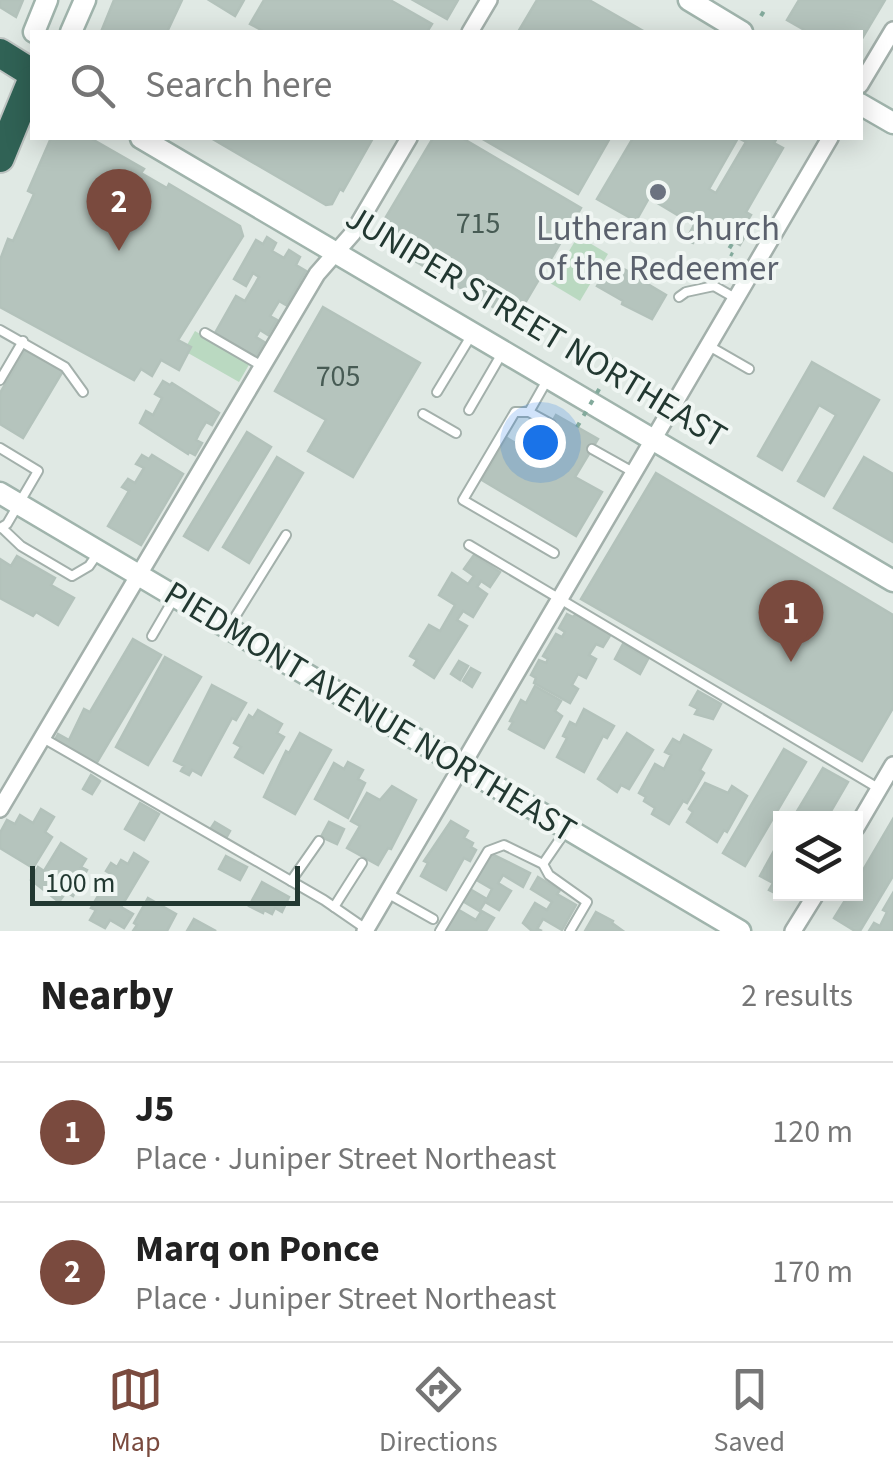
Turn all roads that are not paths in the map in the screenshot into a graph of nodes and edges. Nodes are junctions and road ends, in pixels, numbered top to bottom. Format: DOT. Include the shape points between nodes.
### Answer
graph roads {
  1 [pos="47,0"];
  2 [pos="85,0"];
  3 [pos="489,0"];
  4 [pos="689,0"];
  5 [pos="35,30"];
  6 [pos="72,30"];
  7 [pos="471,30"];
  8 [pos="739,30"];
  9 [pos="893,30"];
  10 [pos="0,53"];
  11 [pos="30,75"];
  12 [pos="863,80"];
  13 [pos="30,81"];
  14 [pos="863,106"];
  15 [pos="893,123"];
  16 [pos="144,140"];
  17 [pos="408,140"];
  18 [pos="829,140"];
  19 [pos="0,158"];
  20 [pos="334,252"];
  21 [pos="679,297"];
  22 [pos="735,298"];
  23 [pos="0,330"];
  24 [pos="473,332"];
  25 [pos="205,333"];
  26 [pos="22,341"];
  27 [pos="708,345"];
  28 [pos="504,352"];
  29 [pos="4,365"];
  30 [pos="262,366"];
  31 [pos="748,369"];
  32 [pos="548,378"];
  33 [pos="0,380"];
  34 [pos="83,392"];
  35 [pos="438,392"];
  36 [pos="469,410"];
  37 [pos="529,412"];
  38 [pos="423,414"];
  39 [pos="551,424"];
  40 [pos="456,433"];
  41 [pos="653,440"];
  42 [pos="0,448"];
  43 [pos="592,449"];
  44 [pos="634,472"];
  45 [pos="9,498"];
  46 [pos="1,528"];
  47 [pos="286,535"];
  48 [pos="470,545"];
  49 [pos="98,551"];
  50 [pos="554,553"];
  51 [pos="137,574"];
  52 [pos="893,581"];
  53 [pos="175,596"];
  54 [pos="558,600"];
  55 [pos="228,628"];
  56 [pos="152,636"];
  57 [pos="42,738"];
  58 [pos="893,765"];
  59 [pos="461,766"];
  60 [pos="886,793"];
  61 [pos="0,809"];
  62 [pos="863,820"];
  63 [pos="568,829"];
  64 [pos="319,841"];
  65 [pos="362,863"];
  66 [pos="543,864"];
  67 [pos="290,881"];
  68 [pos="387,893"];
  69 [pos="812,901"];
  70 [pos="334,907"];
  71 [pos="434,919"];
  72 [pos="365,930"];
  73 [pos="440,931"];
  74 [pos="570,931"];
  75 [pos="740,931"];
  76 [pos="793,931"];
  1 -- 5 [label="main road"];
  2 -- 6 [label="main road"];
  3 -- 7 [label="street"];
  4 -- 8 [label="main road"];
  9 -- 12 [label="street"];
  10 -- 11 [label="highway"];
  13 -- 19 [label="highway"];
  14 -- 15 [label="main road"];
  16 -- 20 [label="main road, JUNIPER STREET NORTHEAST"];
  17 -- 20 [label="street"];
  18 -- 22 [label="street"];
  20 -- 24 [label="main road, JUNIPER STREET NORTHEAST"];
  20 -- 30 [label="street"];
  21 -- 22 [label="lane" via="714,286"];
  22 -- 27 [label="street"];
  23 -- 26 [label="lane"];
  24 -- 28 [label="main road, JUNIPER STREET NORTHEAST"];
  24 -- 35 [label="lane"];
  25 -- 30 [label="lane"];
  26 -- 29 [label="lane"];
  26 -- 34 [label="lane" via="65,366"];
  27 -- 31 [label="lane"];
  27 -- 41 [label="street"];
  28 -- 32 [label="main road, JUNIPER STREET NORTHEAST"];
  28 -- 36 [label="lane"];
  29 -- 33 [label="lane"];
  30 -- 51 [label="street"];
  32 -- 37 [label="lane"];
  32 -- 41 [label="main road, JUNIPER STREET NORTHEAST"];
  37 -- 39 [label="lane"];
  37 -- 50 [label="lane" via="515,412 463,500"];
  38 -- 40 [label="lane"];
  41 -- 44 [label="street"];
  41 -- 52 [label="main road, JUNIPER STREET NORTHEAST"];
  42 -- 45 [label="lane" via="38,470"];
  43 -- 44 [label="lane"];
  44 -- 54 [label="street"];
  45 -- 46 [label="lane"];
  45 -- 49 [label="main road, PIEDMONT AVENUE NORTHEAST"];
  46 -- 49 [label="lane" via="72,576"];
  47 -- 55 [label="lane"];
  48 -- 54 [label="lane"];
  49 -- 51 [label="main road, PIEDMONT AVENUE NORTHEAST"];
  51 -- 53 [label="main road, PIEDMONT AVENUE NORTHEAST"];
  51 -- 57 [label="street"];
  53 -- 55 [label="main road, PIEDMONT AVENUE NORTHEAST"];
  53 -- 56 [label="lane"];
  54 -- 59 [label="street"];
  54 -- 60 [label="lane"];
  55 -- 59 [label="main road, PIEDMONT AVENUE NORTHEAST"];
  57 -- 61 [label="street"];
  57 -- 67 [label="lane"];
  58 -- 60 [label="street"];
  59 -- 63 [label="main road, PIEDMONT AVENUE NORTHEAST"];
  59 -- 68 [label="street"];
  60 -- 62 [label="street"];
  63 -- 66 [label="lane"];
  63 -- 75 [label="main road, PIEDMONT AVENUE NORTHEAST"];
  64 -- 67 [label="lane"];
  65 -- 70 [label="lane"];
  66 -- 73 [label="lane" via="504,845 488,851"];
  66 -- 74 [label="lane" via="587,902"];
  67 -- 70 [label="lane"];
  68 -- 71 [label="lane"];
  68 -- 72 [label="street"];
  69 -- 76 [label="street"];
  70 -- 72 [label="lane"];
}
